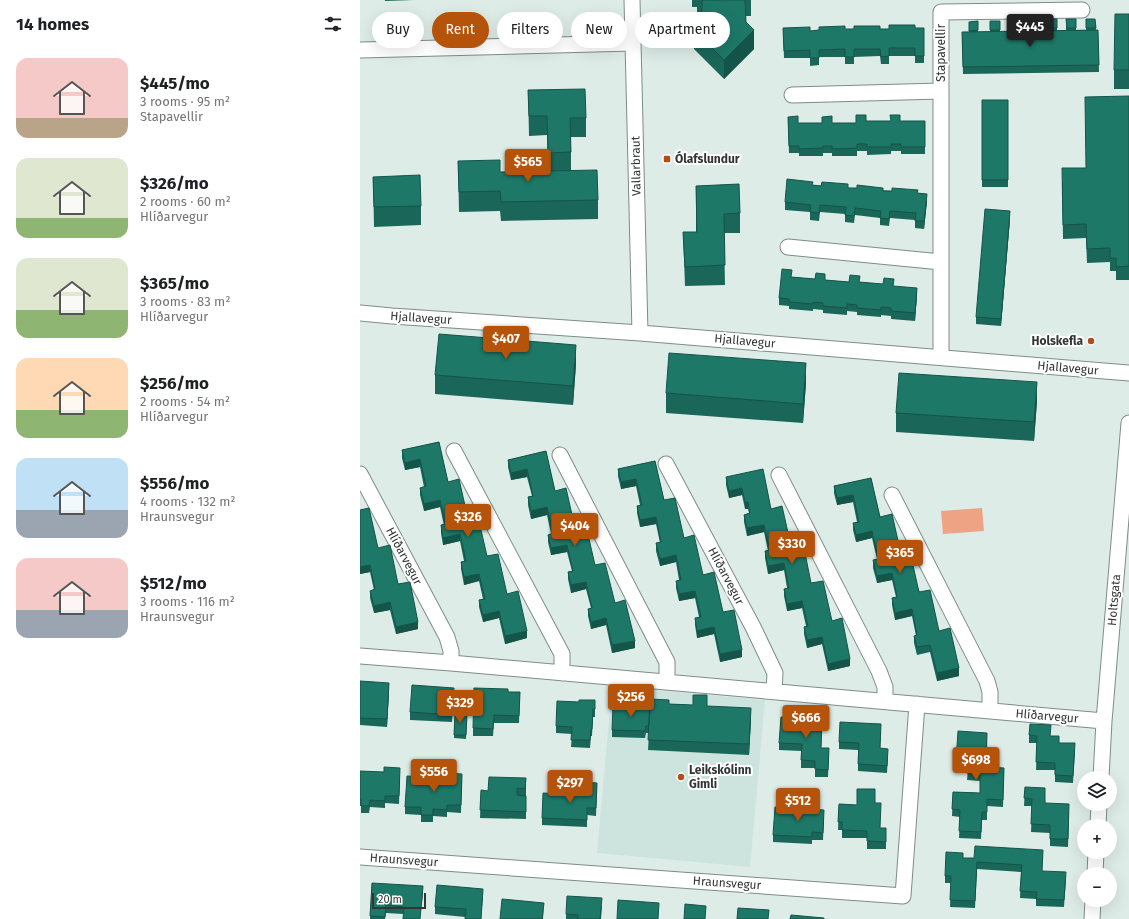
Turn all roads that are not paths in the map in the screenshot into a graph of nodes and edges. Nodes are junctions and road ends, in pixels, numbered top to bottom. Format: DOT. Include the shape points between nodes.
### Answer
graph roads {
  1 [pos="632,0"];
  2 [pos="1082,10"];
  3 [pos="633,43"];
  4 [pos="360,50"];
  5 [pos="941,91"];
  6 [pos="792,95"];
  7 [pos="788,247"];
  8 [pos="941,262"];
  9 [pos="360,313"];
  10 [pos="640,333"];
  11 [pos="941,357"];
  12 [pos="1129,373"];
  13 [pos="1129,422"];
  14 [pos="454,451"];
  15 [pos="560,455"];
  16 [pos="666,464"];
  17 [pos="360,474"];
  18 [pos="779,475"];
  19 [pos="892,495"];
  20 [pos="360,656"];
  21 [pos="451,663"];
  22 [pos="562,673"];
  23 [pos="668,682"];
  24 [pos="774,691"];
  25 [pos="885,701"];
  26 [pos="917,704"];
  27 [pos="990,711"];
  28 [pos="1104,721"];
  29 [pos="1101,771"];
  30 [pos="360,856"];
  31 [pos="1093,907"];
  32 [pos="1092,919"];
  1 -- 3 [label="street, Vallarbraut"];
  2 -- 5 [label="street, Stapavellir" via="941,12"];
  3 -- 4 [label="street"];
  3 -- 10 [label="street, Vallarbraut"];
  5 -- 6 [label="street, Stapavellir"];
  5 -- 8 [label="street, Stapavellir"];
  7 -- 8 [label="street"];
  8 -- 11 [label="street, Stapavellir"];
  9 -- 10 [label="street, Hjallavegur"];
  10 -- 11 [label="street, Hjallavegur"];
  11 -- 12 [label="street, Hjallavegur"];
  13 -- 28 [label="street, Holtsgata"];
  14 -- 22 [label="street" via="562,654"];
  15 -- 23 [label="street" via="667,662"];
  16 -- 24 [label="street, Hlíðarvegur" via="772,666 775,673"];
  17 -- 21 [label="street, Hlíðarvegur" via="447,637"];
  18 -- 25 [label="street" via="879,671 885,687"];
  19 -- 27 [label="street" via="987,680"];
  20 -- 21 [label="street, Hlíðarvegur"];
  21 -- 22 [label="street, Hlíðarvegur"];
  22 -- 23 [label="street, Hlíðarvegur"];
  23 -- 24 [label="street, Hlíðarvegur"];
  24 -- 25 [label="street, Hlíðarvegur"];
  25 -- 26 [label="street, Hlíðarvegur"];
  26 -- 27 [label="street, Hlíðarvegur"];
  26 -- 30 [label="street, Hraunsvegur" via="903,896"];
  27 -- 28 [label="street, Hlíðarvegur"];
  28 -- 29 [label="street, Holtsgata"];
  31 -- 32 [label="street"];
}
